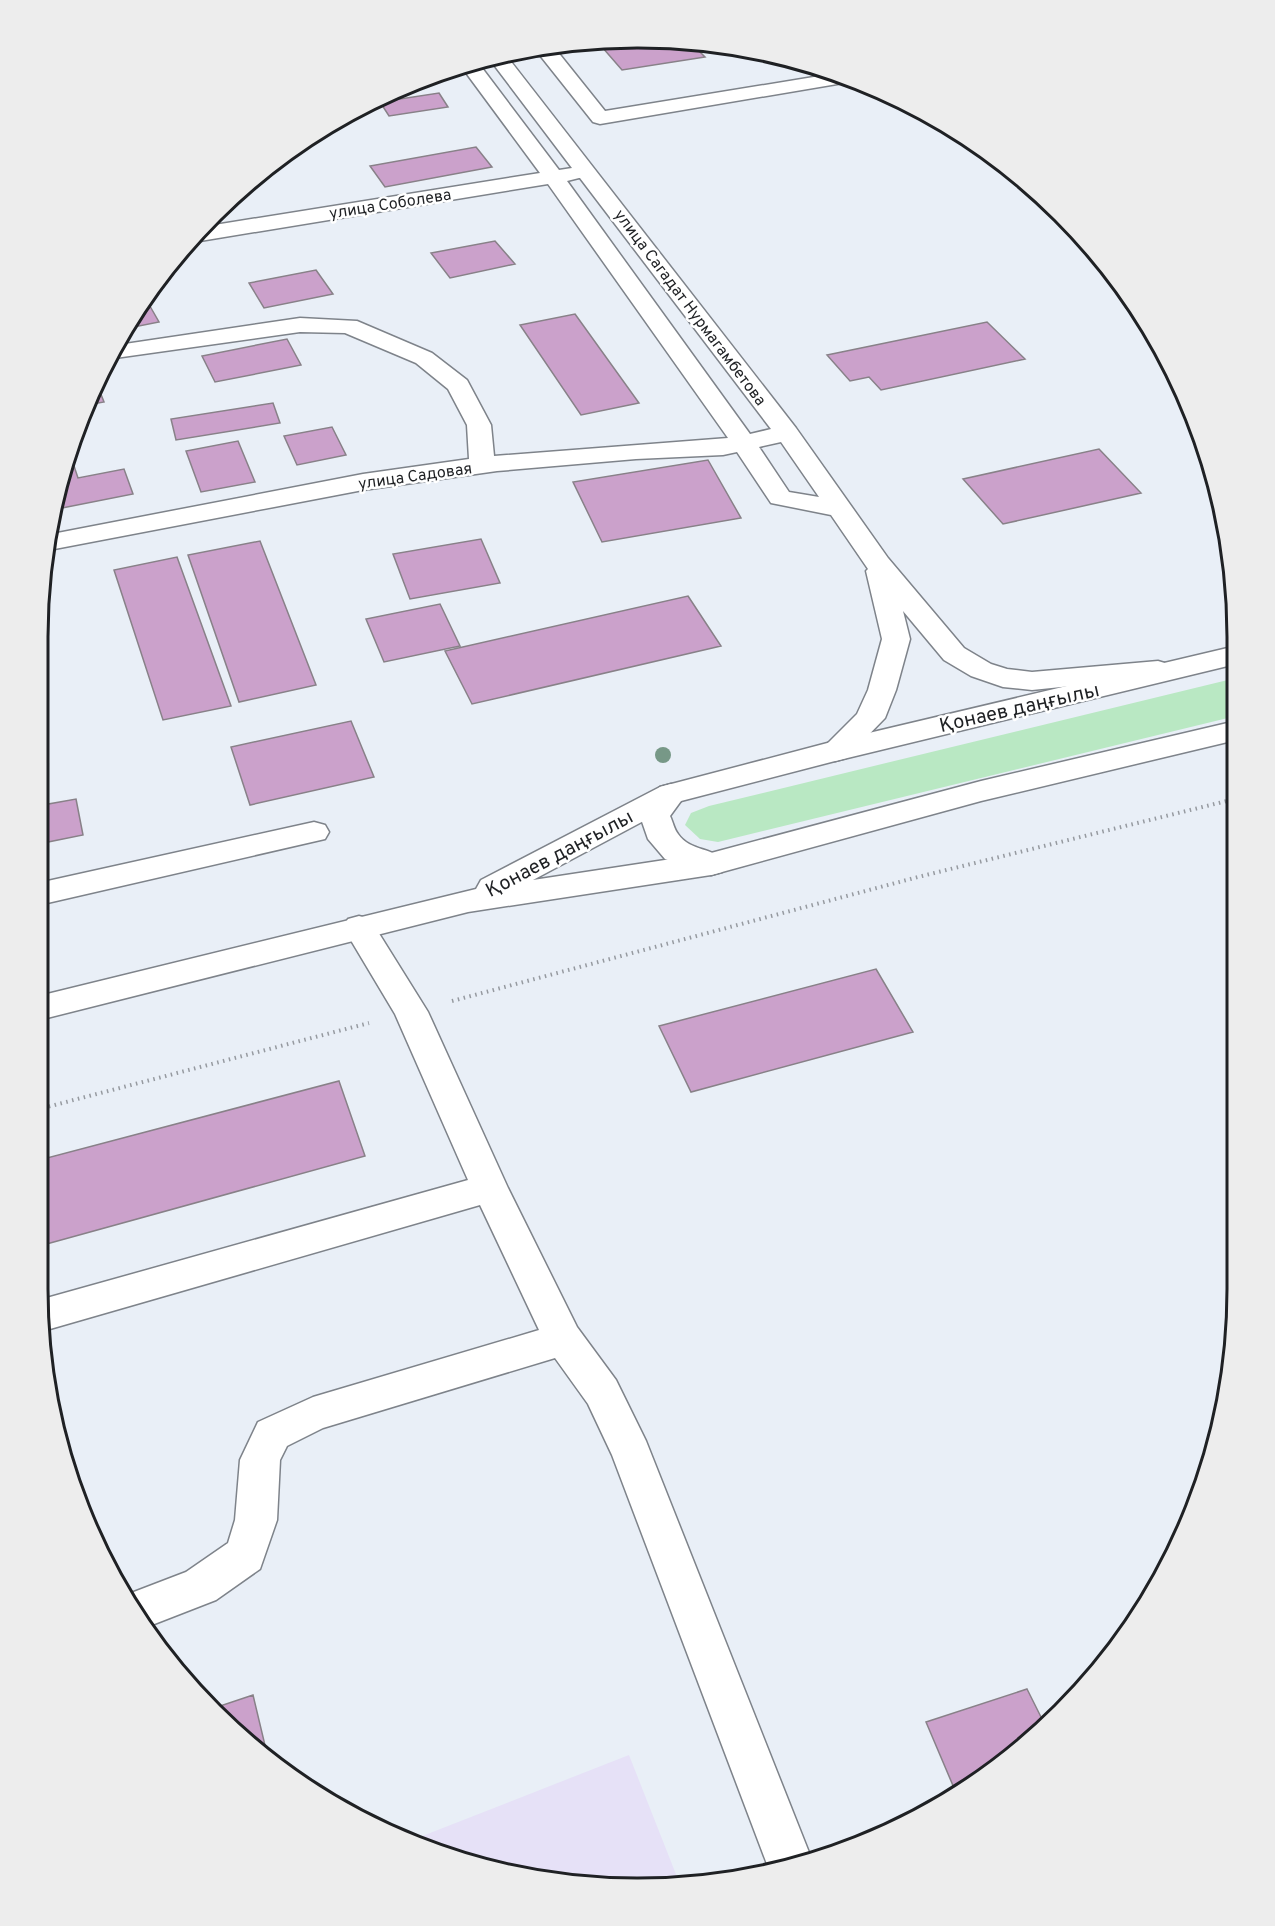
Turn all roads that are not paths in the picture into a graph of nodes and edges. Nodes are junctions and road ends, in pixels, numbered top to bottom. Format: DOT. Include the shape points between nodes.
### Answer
graph roads {
  1 [pos="549,55"];
  2 [pos="503,64"];
  3 [pos="474,71"];
  4 [pos="830,80"];
  5 [pos="587,172"];
  6 [pos="552,177"];
  7 [pos="210,232"];
  8 [pos="123,351"];
  9 [pos="787,433"];
  10 [pos="743,443"];
  11 [pos="482,465"];
  12 [pos="839,509"];
  13 [pos="56,541"];
  14 [pos="878,564"];
  15 [pos="1227,657"];
  16 [pos="1189,667"];
  17 [pos="1227,732"];
  18 [pos="835,752"];
  19 [pos="671,794"];
  20 [pos="314,832"];
  21 [pos="711,864"];
  22 [pos="48,892"];
  23 [pos="468,901"];
  24 [pos="359,927"];
  25 [pos="48,1006"];
  26 [pos="490,1188"];
  27 [pos="49,1313"];
  28 [pos="563,1339"];
  29 [pos="143,1609"];
  30 [pos="788,1858"];
  1 -- 4 [label="street" via="600,118"];
  2 -- 5 [label="street, улица Сагадат Нурмагамбетова"];
  3 -- 6 [label="street"];
  5 -- 6 [label="street, улица Соболева"];
  5 -- 9 [label="street, улица Сагадат Нурмагамбетова"];
  6 -- 7 [label="street, улица Соболева"];
  6 -- 10 [label="street"];
  8 -- 11 [label="street" via="300,325 349,326 424,358 458,385 479,424"];
  9 -- 10 [label="street, улица Садовая"];
  9 -- 12 [label="street, улица Сагадат Нурмагамбетова"];
  10 -- 11 [label="street, улица Садовая"];
  10 -- 12 [label="street" via="780,498"];
  11 -- 13 [label="street, улица Садовая" via="363,482"];
  12 -- 14 [label="street, улица Сагадат Нурмагамбетова"];
  14 -- 16 [label="street, улица Сагадат Нурмагамбетова" via="954,654 1003,678 1032,681"];
  14 -- 18 [label="street, улица Сагадат Нурмагамбетова" via="896,639 870,718"];
  15 -- 16 [label="street, Қонаев даңғылы"];
  16 -- 18 [label="street, Қонаев даңғылы"];
  17 -- 21 [label="street, Қонаев даңғылы" via="981,791"];
  18 -- 19 [label="street, Қонаев даңғылы"];
  19 -- 21 [label="street" via="655,816 664,839 676,851"];
  19 -- 23 [label="street, Қонаев даңғылы"];
  20 -- 22 [label="street"];
  21 -- 23 [label="street, Қонаев даңғылы"];
  23 -- 24 [label="street"];
  24 -- 25 [label="street"];
  24 -- 26 [label="street" via="411,1012"];
  26 -- 27 [label="street"];
  26 -- 28 [label="street"];
  28 -- 29 [label="street" via="313,1414 272,1434 260,1460 256,1520 245,1555 201,1586"];
  28 -- 30 [label="street" via="602,1392 632,1454"];
}
